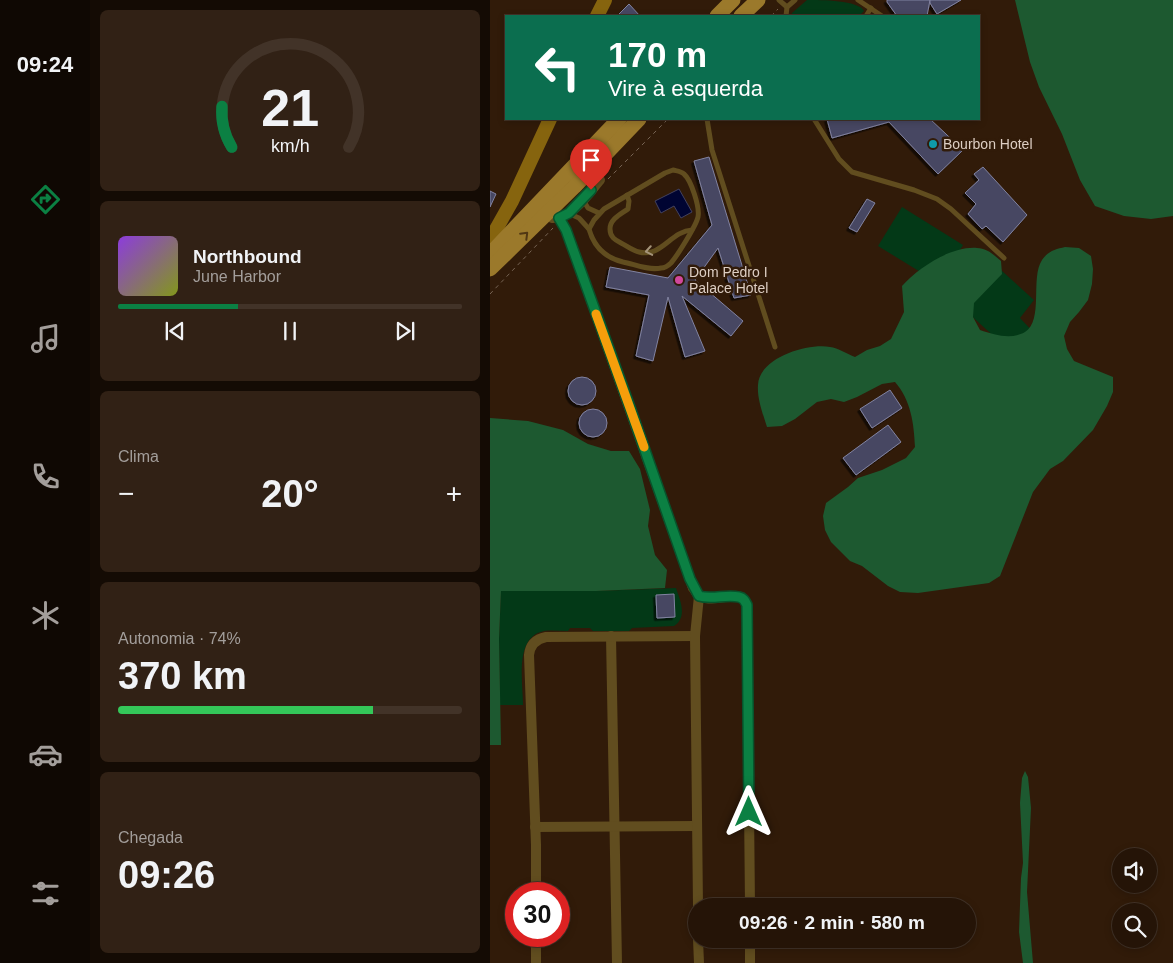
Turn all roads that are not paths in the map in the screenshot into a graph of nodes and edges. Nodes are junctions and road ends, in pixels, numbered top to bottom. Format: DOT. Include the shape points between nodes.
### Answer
graph roads {
  1 [pos="605,0"];
  2 [pos="732,0"];
  3 [pos="758,0"];
  4 [pos="779,0"];
  5 [pos="795,0"];
  6 [pos="858,0"];
  7 [pos="787,7"];
  8 [pos="872,8"];
  9 [pos="598,15"];
  10 [pos="718,15"];
  11 [pos="742,15"];
  12 [pos="786,15"];
  13 [pos="867,15"];
  14 [pos="881,15"];
  15 [pos="550,120"];
  16 [pos="618,120"];
  17 [pos="638,120"];
  18 [pos="707,120"];
  19 [pos="815,120"];
  20 [pos="600,180"];
  21 [pos="578,193"];
  22 [pos="627,195"];
  23 [pos="512,201"];
  24 [pos="599,213"];
  25 [pos="552,214"];
  26 [pos="589,229"];
  27 [pos="692,230"];
  28 [pos="490,240"];
  29 [pos="490,254"];
  30 [pos="1004,258"];
  31 [pos="490,270"];
  32 [pos="775,347"];
  33 [pos="699,596"];
  34 [pos="611,636"];
  35 [pos="695,636"];
  36 [pos="696,826"];
  37 [pos="535,827"];
  38 [pos="616,827"];
  39 [pos="536,882"];
  40 [pos="698,898"];
  41 [pos="750,898"];
  42 [pos="536,947"];
  43 [pos="698,948"];
  44 [pos="750,948"];
  45 [pos="536,963"];
  46 [pos="617,963"];
  47 [pos="699,963"];
  48 [pos="750,963"];
  1 -- 9 [label="street"];
  2 -- 10 [label="main road"];
  3 -- 11 [label="main road"];
  4 -- 7 [label="lane"];
  5 -- 7 [label="lane"];
  6 -- 8 [label="lane"];
  7 -- 12 [label="lane"];
  8 -- 13 [label="lane"];
  8 -- 14 [label="lane"];
  15 -- 23 [label="street"];
  16 -- 25 [label="main road"];
  17 -- 21 [label="main road"];
  18 -- 32 [label="lane" via="712,150"];
  19 -- 30 [label="lane" via="839,159 852,172 937,199"];
  20 -- 21 [label="street"];
  21 -- 24 [label="lane" via="588,208"];
  21 -- 25 [label="main road"];
  21 -- 25 [label="street"];
  22 -- 24 [label="lane"];
  22 -- 27 [label="lane" via="669,171 681,172 692,189 698,209"];
  27 -- 22 [label="lane, one-way" via="678,234 658,249 638,252 613,238 610,232 613,220 628,209"];
  23 -- 25 [label="street" via="522,208"];
  23 -- 28 [label="street"];
  24 -- 26 [label="lane"];
  25 -- 26 [label="lane" via="579,218"];
  25 -- 29 [label="main road"];
  31 -- 25 [label="main road, one-way"];
  25 -- 33 [label="street" via="566,230 690,579"];
  26 -- 27 [label="lane" via="599,249 606,255 655,269 672,262"];
  33 -- 35 [label="street"];
  33 -- 41 [label="street" via="739,597 747,605"];
  34 -- 35 [label="street"];
  34 -- 37 [label="street" via="546,637 531,646"];
  34 -- 38 [label="street"];
  35 -- 36 [label="street"];
  36 -- 38 [label="street"];
  36 -- 40 [label="street"];
  37 -- 38 [label="street"];
  37 -- 39 [label="street"];
  38 -- 46 [label="street"];
  42 -- 45 [label="street"];
  43 -- 47 [label="street"];
  44 -- 48 [label="street"];
}
